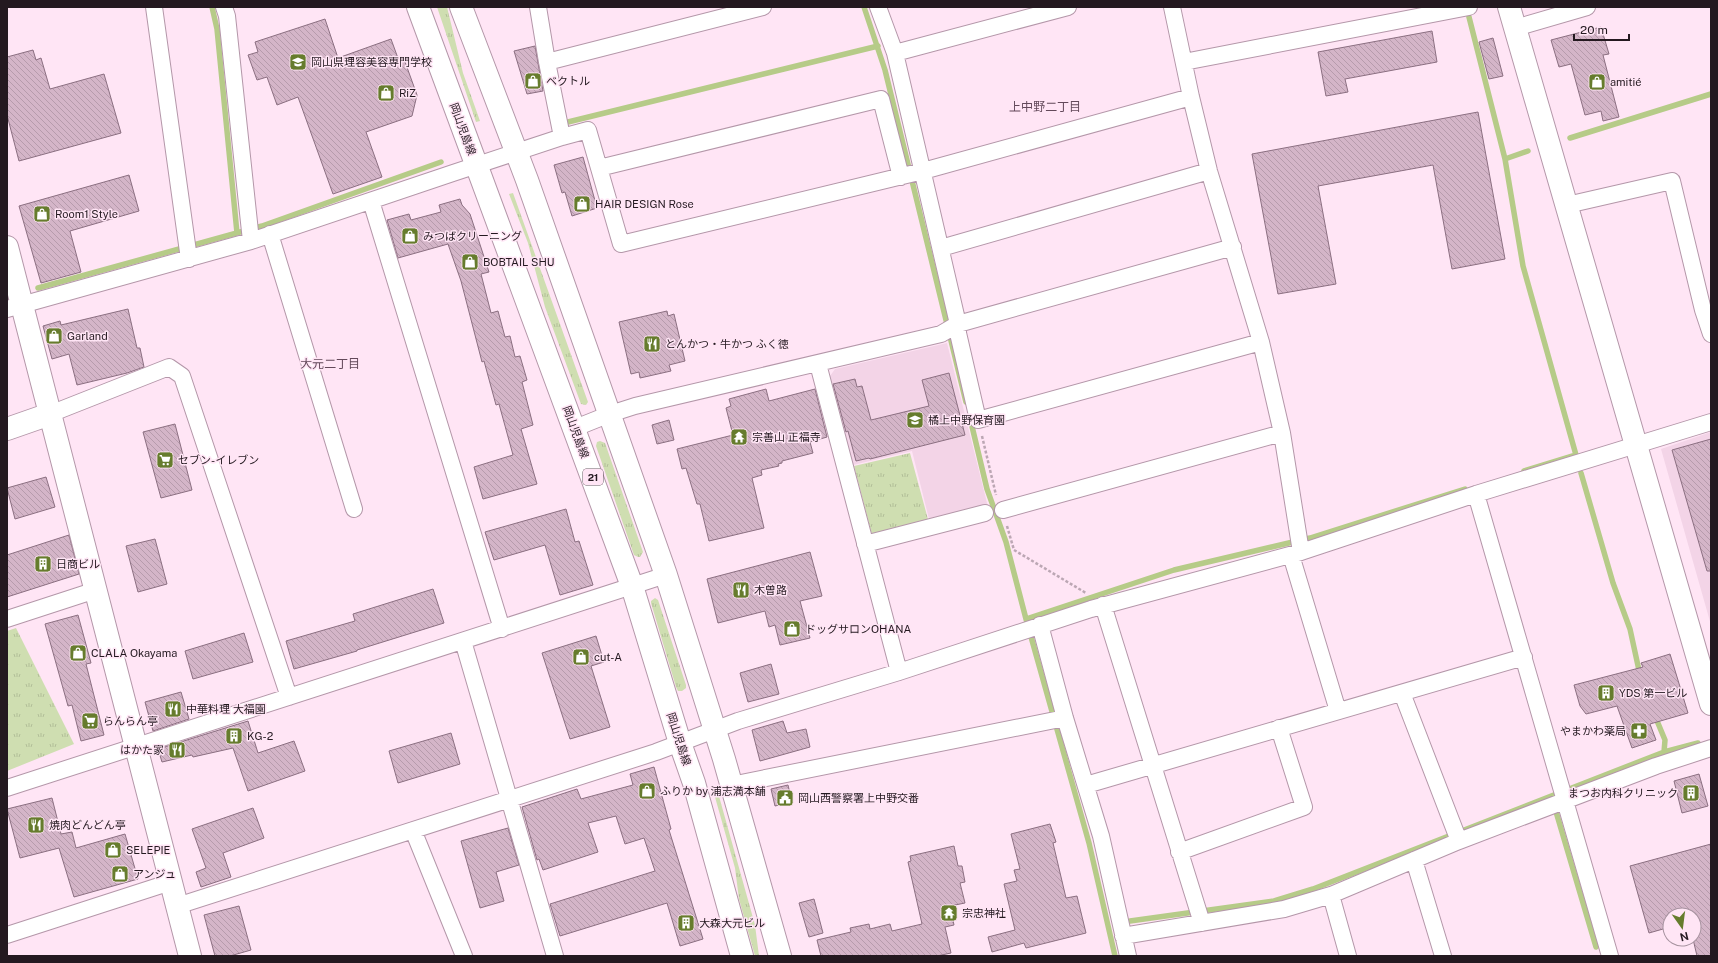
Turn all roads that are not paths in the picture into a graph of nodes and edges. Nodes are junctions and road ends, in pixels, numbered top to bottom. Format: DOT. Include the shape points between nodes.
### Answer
graph roads {
  1 [pos="154,7"];
  2 [pos="224,7"];
  3 [pos="418,7"];
  4 [pos="461,7"];
  5 [pos="538,7"];
  6 [pos="763,7"];
  7 [pos="878,7"];
  8 [pos="1068,7"];
  9 [pos="1172,7"];
  10 [pos="1469,7"];
  11 [pos="1509,7"];
  12 [pos="1587,7"];
  13 [pos="1515,28"];
  14 [pos="895,53"];
  15 [pos="547,62"];
  16 [pos="1184,62"];
  17 [pos="1191,97"];
  18 [pos="562,137"];
  19 [pos="516,153"];
  20 [pos="477,165"];
  21 [pos="599,168"];
  22 [pos="1209,170"];
  23 [pos="912,174"];
  24 [pos="371,201"];
  25 [pos="1567,205"];
  26 [pos="250,233"];
  27 [pos="270,234"];
  28 [pos="7,247"];
  29 [pos="941,248"];
  30 [pos="1233,248"];
  31 [pos="188,251"];
  32 [pos="14,306"];
  33 [pos="951,328"];
  34 [pos="1711,334"];
  35 [pos="1261,342"];
  36 [pos="818,364"];
  37 [pos="50,414"];
  38 [pos="610,414"];
  39 [pos="1711,422"];
  40 [pos="575,428"];
  41 [pos="7,429"];
  42 [pos="1282,433"];
  43 [pos="1636,446"];
  44 [pos="1476,494"];
  45 [pos="354,509"];
  46 [pos="1003,510"];
  47 [pos="985,513"];
  48 [pos="865,544"];
  49 [pos="1298,547"];
  50 [pos="666,576"];
  51 [pos="632,586"];
  52 [pos="96,590"];
  53 [pos="1103,605"];
  54 [pos="7,619"];
  55 [pos="1033,627"];
  56 [pos="502,629"];
  57 [pos="462,641"];
  58 [pos="1524,657"];
  59 [pos="899,672"];
  60 [pos="1402,693"];
  61 [pos="289,697"];
  62 [pos="1711,704"];
  63 [pos="1338,711"];
  64 [pos="1057,720"];
  65 [pos="1279,728"];
  66 [pos="715,730"];
  67 [pos="680,743"];
  68 [pos="136,746"];
  69 [pos="1711,748"];
  70 [pos="1152,765"];
  71 [pos="1086,784"];
  72 [pos="731,785"];
  73 [pos="7,788"];
  74 [pos="509,799"];
  75 [pos="1560,800"];
  76 [pos="413,830"];
  77 [pos="1456,836"];
  78 [pos="1179,852"];
  79 [pos="1414,860"];
  80 [pos="171,882"];
  81 [pos="1331,895"];
  82 [pos="177,906"];
  83 [pos="1200,916"];
  84 [pos="7,935"];
  85 [pos="1123,936"];
  86 [pos="1607,955"];
  87 [pos="190,956"];
  88 [pos="464,956"];
  89 [pos="555,956"];
  90 [pos="742,956"];
  91 [pos="780,956"];
  92 [pos="1128,956"];
  93 [pos="1348,956"];
  94 [pos="1443,956"];
  1 -- 31 [label="street"];
  2 -- 26 [label="street"];
  3 -- 20 [label="main road, 岡山児島線 / 21"];
  4 -- 19 [label="main road"];
  5 -- 15 [label="street"];
  6 -- 15 [label="street"];
  7 -- 14 [label="street"];
  8 -- 14 [label="street"];
  9 -- 16 [label="street"];
  10 -- 16 [label="street"];
  11 -- 13 [label="main road"];
  12 -- 13 [label="street"];
  13 -- 25 [label="main road"];
  14 -- 23 [label="street"];
  15 -- 18 [label="street"];
  16 -- 17 [label="street"];
  17 -- 22 [label="street"];
  17 -- 23 [label="street"];
  18 -- 19 [label="street"];
  18 -- 21 [label="street" via="588,130"];
  19 -- 20 [label="street"];
  19 -- 38 [label="main road"];
  20 -- 24 [label="street"];
  20 -- 40 [label="main road, 岡山児島線 / 21"];
  21 -- 23 [label="street" via="881,99"];
  21 -- 23 [label="street" via="621,244"];
  22 -- 29 [label="street"];
  22 -- 30 [label="street"];
  23 -- 29 [label="street"];
  24 -- 27 [label="street"];
  24 -- 56 [label="street"];
  25 -- 34 [label="street" via="1672,181"];
  25 -- 43 [label="main road"];
  26 -- 27 [label="street"];
  26 -- 31 [label="street"];
  27 -- 45 [label="street"];
  28 -- 32 [label="main road"];
  29 -- 33 [label="street"];
  30 -- 33 [label="street"];
  30 -- 35 [label="street"];
  31 -- 32 [label="street"];
  32 -- 37 [label="main road"];
  33 -- 35 [label="street" via="958,333 978,420"];
  33 -- 36 [label="street"];
  35 -- 42 [label="street"];
  36 -- 38 [label="street" via="634,406"];
  36 -- 48 [label="street"];
  37 -- 41 [label="main road"];
  37 -- 52 [label="main road"];
  37 -- 61 [label="street" via="169,367 182,376"];
  38 -- 40 [label="street"];
  38 -- 50 [label="main road"];
  39 -- 43 [label="street"];
  40 -- 51 [label="main road, 岡山児島線 / 21"];
  42 -- 46 [label="street"];
  42 -- 49 [label="street"];
  43 -- 44 [label="street"];
  43 -- 62 [label="main road"];
  44 -- 49 [label="street"];
  44 -- 58 [label="street"];
  47 -- 48 [label="street"];
  48 -- 59 [label="street"];
  49 -- 53 [label="street"];
  49 -- 63 [label="street"];
  50 -- 51 [label="street"];
  50 -- 66 [label="main road"];
  51 -- 56 [label="street"];
  51 -- 67 [label="main road, 岡山児島線 / 21"];
  52 -- 54 [label="street"];
  52 -- 68 [label="main road"];
  53 -- 55 [label="street"];
  53 -- 70 [label="street"];
  55 -- 59 [label="street"];
  55 -- 64 [label="street"];
  56 -- 57 [label="street"];
  57 -- 61 [label="street"];
  57 -- 74 [label="street"];
  58 -- 60 [label="street"];
  58 -- 75 [label="street"];
  59 -- 66 [label="street"];
  60 -- 63 [label="street"];
  60 -- 77 [label="street"];
  61 -- 68 [label="street"];
  63 -- 65 [label="street"];
  64 -- 71 [label="street"];
  64 -- 72 [label="street"];
  65 -- 70 [label="street"];
  65 -- 78 [label="street" via="1304,807"];
  66 -- 67 [label="street"];
  66 -- 72 [label="main road"];
  67 -- 74 [label="street"];
  67 -- 90 [label="main road, 岡山児島線 / 21" via="694,783"];
  68 -- 73 [label="street"];
  68 -- 80 [label="main road"];
  69 -- 75 [label="street"];
  70 -- 71 [label="street"];
  70 -- 78 [label="street"];
  71 -- 85 [label="street" via="1101,836"];
  72 -- 91 [label="main road"];
  74 -- 76 [label="street"];
  74 -- 89 [label="street"];
  75 -- 77 [label="street"];
  75 -- 86 [label="street"];
  76 -- 82 [label="street"];
  76 -- 88 [label="street"];
  77 -- 79 [label="street"];
  78 -- 83 [label="street"];
  79 -- 81 [label="street"];
  79 -- 94 [label="street"];
  80 -- 82 [label="main road"];
  80 -- 84 [label="street"];
  81 -- 83 [label="street" via="1284,909"];
  81 -- 93 [label="street"];
  82 -- 87 [label="main road"];
  83 -- 85 [label="street"];
  85 -- 92 [label="street"];
}
